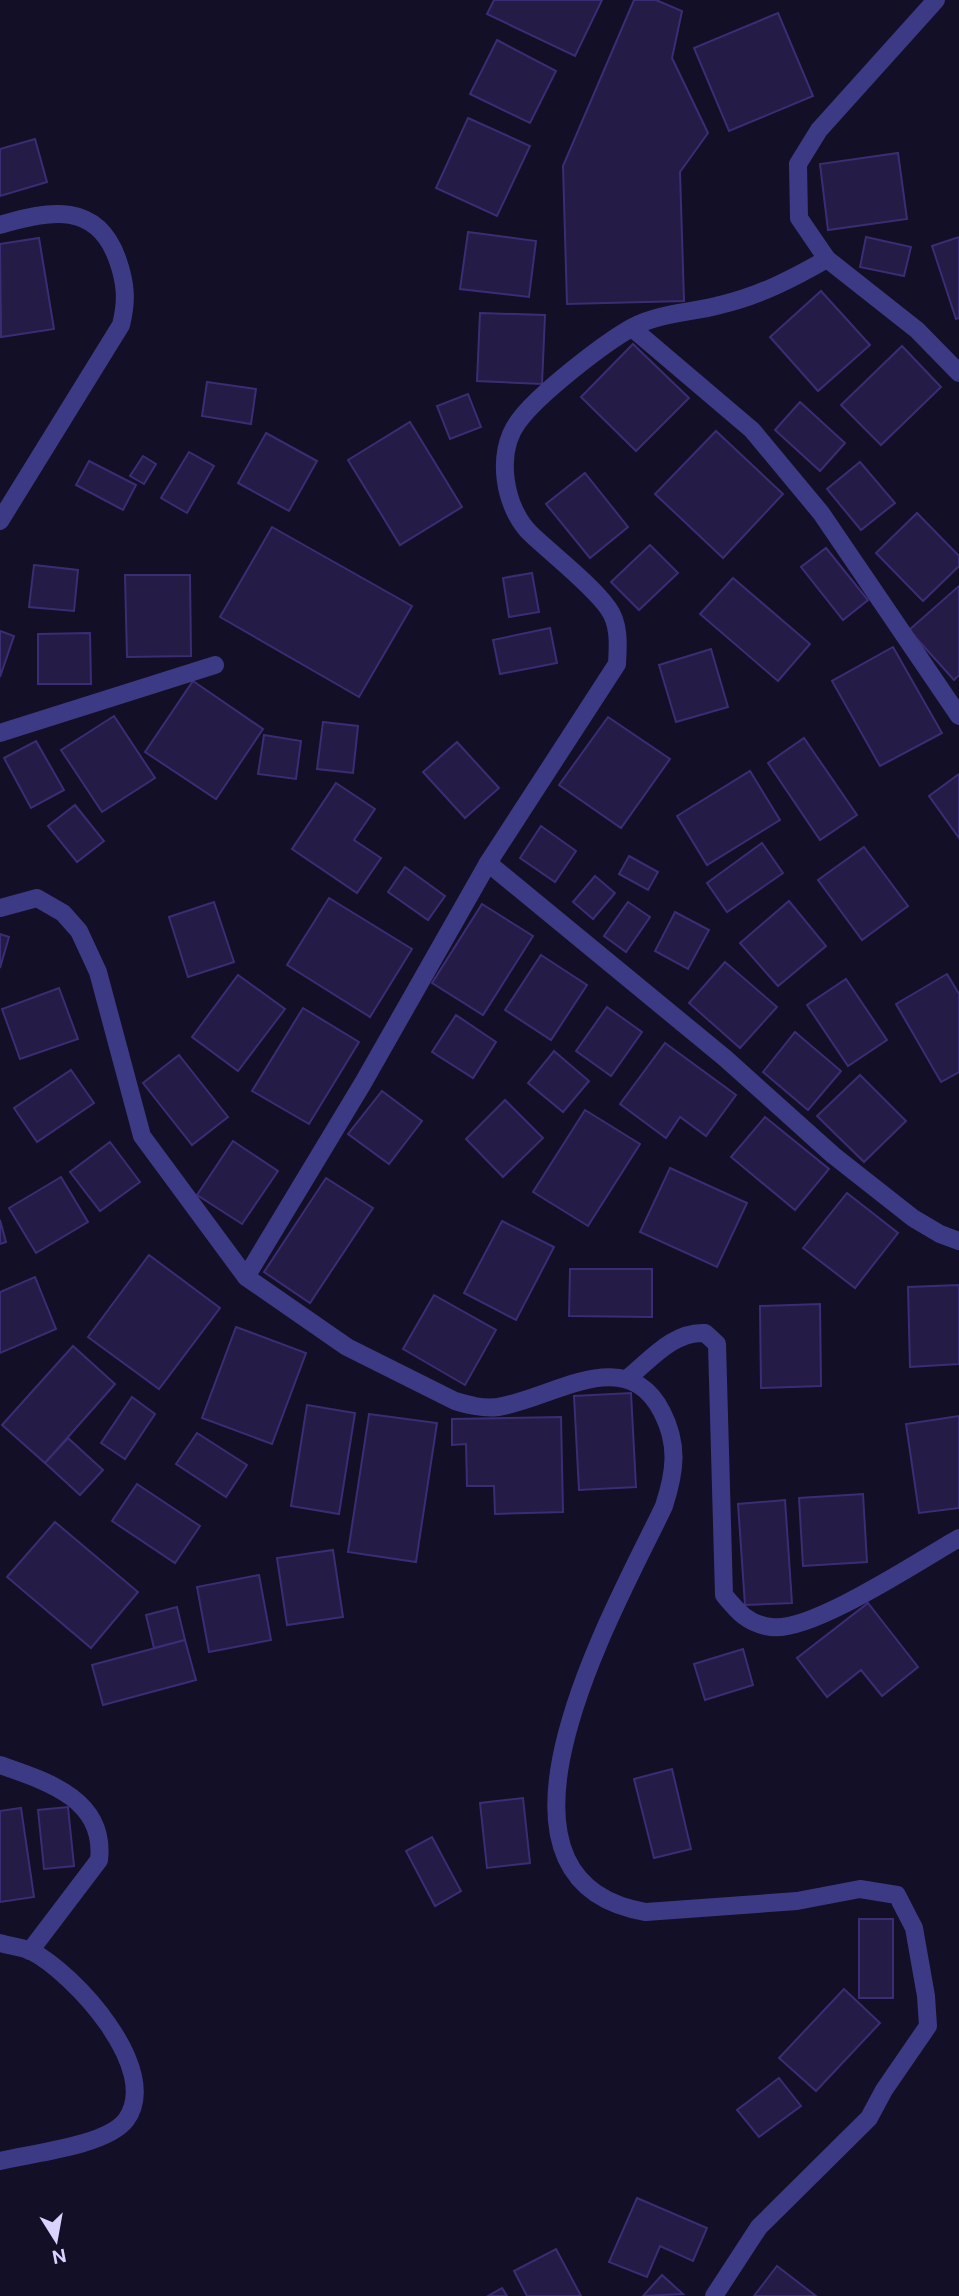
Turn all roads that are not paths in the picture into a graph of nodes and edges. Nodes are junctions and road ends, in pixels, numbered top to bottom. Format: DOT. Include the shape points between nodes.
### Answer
graph roads {
  1 [pos="936,0"];
  2 [pos="0,225"];
  3 [pos="827,259"];
  4 [pos="632,328"];
  5 [pos="959,373"];
  6 [pos="0,521"];
  7 [pos="215,665"];
  8 [pos="959,716"];
  9 [pos="0,733"];
  10 [pos="488,863"];
  11 [pos="0,908"];
  12 [pos="959,1241"];
  13 [pos="246,1277"];
  14 [pos="628,1378"];
  15 [pos="959,1538"];
  16 [pos="0,1765"];
  17 [pos="0,1943"];
  18 [pos="30,1951"];
  19 [pos="0,2161"];
  20 [pos="714,2296"];
  1 -- 3 [label="street" via="819,130 797,164 799,218"];
  2 -- 6 [label="street" via="36,214 62,214 98,226 113,247 127,301 121,325"];
  3 -- 4 [label="street" via="779,286"];
  3 -- 5 [label="street" via="917,330"];
  4 -- 8 [label="street" via="752,430 821,513"];
  4 -- 10 [label="street" via="558,382 517,422 506,452 506,487 524,527 609,608 618,635 617,664"];
  7 -- 9 [label="street"];
  10 -- 12 [label="street" via="725,1058 833,1155 913,1218"];
  10 -- 13 [label="street"];
  11 -- 13 [label="street" via="37,898 62,913 79,931 98,972 142,1136"];
  13 -- 14 [label="street" via="347,1347 424,1388 474,1407 497,1407 602,1377"];
  14 -- 15 [label="street" via="679,1336 705,1333 717,1344 724,1595 742,1618 772,1628 809,1622"];
  14 -- 20 [label="street" via="645,1387 659,1406 670,1428 674,1468 664,1506 572,1708 557,1793 560,1833 569,1862 599,1898 646,1912 797,1901 860,1889 897,1895 914,1928 926,1996 928,2026 869,2118 759,2227"];
  16 -- 18 [label="street" via="67,1791 94,1825 101,1842 99,1860"];
  17 -- 18 [label="street"];
  18 -- 19 [label="street" via="87,1997 114,2034 131,2067 133,2107 110,2134"];
}
